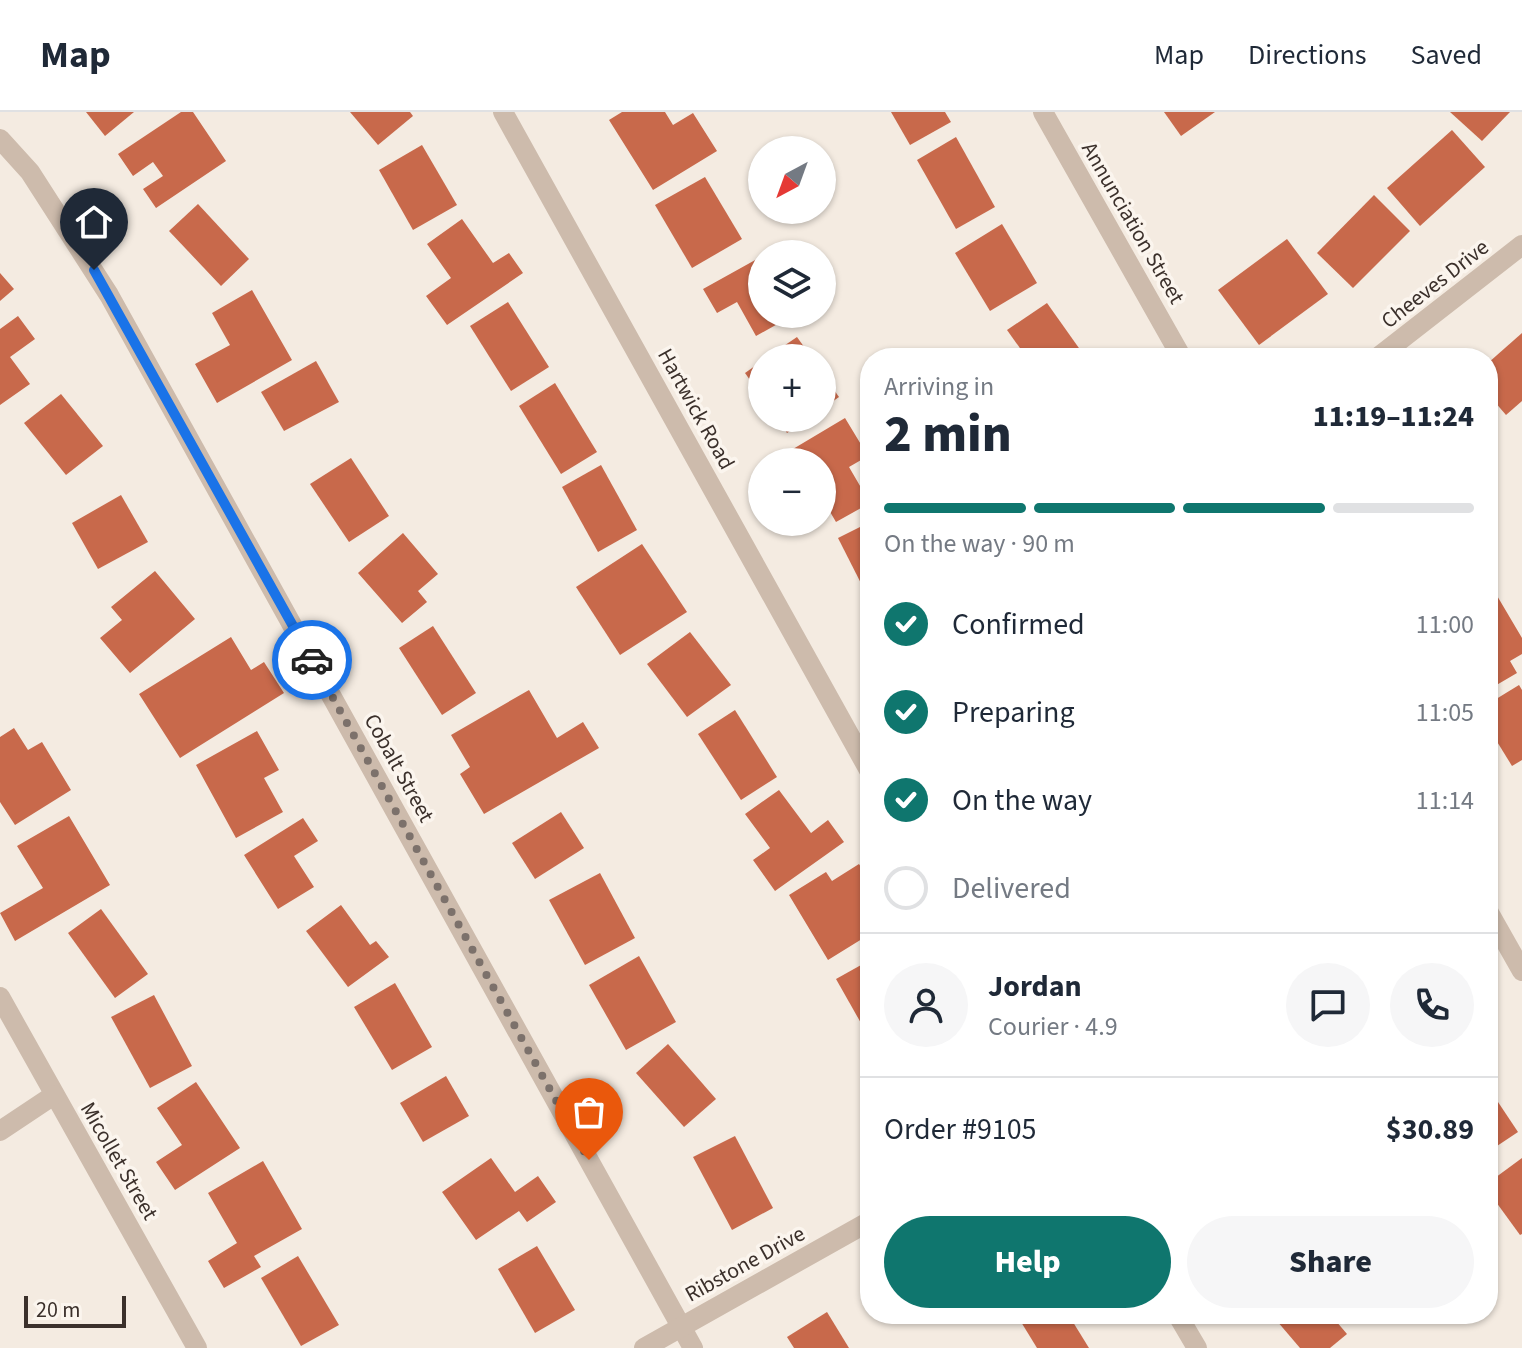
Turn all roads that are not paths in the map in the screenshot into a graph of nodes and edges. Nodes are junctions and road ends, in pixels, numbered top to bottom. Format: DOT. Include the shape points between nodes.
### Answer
graph roads {
  1 [pos="503,112"];
  2 [pos="1043,112"];
  3 [pos="0,139"];
  4 [pos="1522,245"];
  5 [pos="1176,348"];
  6 [pos="1390,348"];
  7 [pos="860,754"];
  8 [pos="1498,929"];
  9 [pos="1522,971"];
  10 [pos="0,997"];
  11 [pos="54,1095"];
  12 [pos="0,1131"];
  13 [pos="860,1227"];
  14 [pos="1183,1324"];
  15 [pos="682,1327"];
  16 [pos="197,1348"];
  17 [pos="644,1348"];
  18 [pos="693,1348"];
  19 [pos="1197,1348"];
  1 -- 7 [label="street, Hartwick Road"];
  2 -- 5 [label="street, Annunciation Street"];
  3 -- 15 [label="street, Cobalt Street" via="30,172 109,295"];
  4 -- 6 [label="street, Cheeves Drive"];
  8 -- 9 [label="street"];
  10 -- 11 [label="street, Micollet Street"];
  11 -- 12 [label="street"];
  11 -- 16 [label="street, Micollet Street"];
  13 -- 15 [label="street, Ribstone Drive"];
  14 -- 19 [label="street"];
  15 -- 17 [label="street, Ribstone Drive"];
  15 -- 18 [label="street, Cobalt Street"];
}
